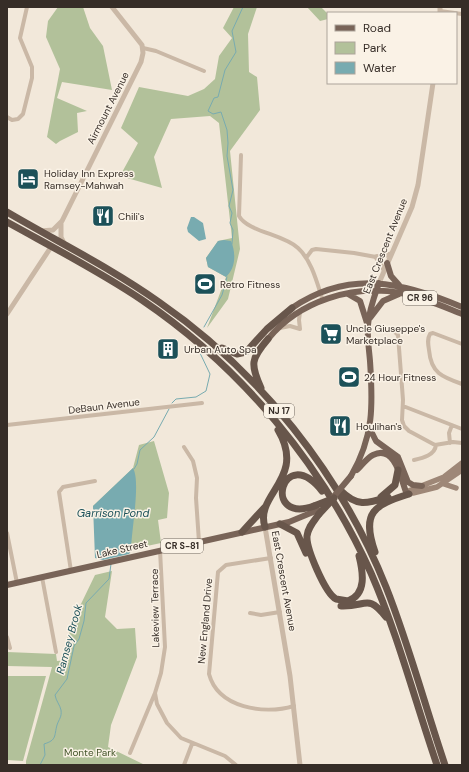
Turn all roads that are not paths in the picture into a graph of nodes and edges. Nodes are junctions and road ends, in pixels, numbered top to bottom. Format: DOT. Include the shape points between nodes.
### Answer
graph roads {
  1 [pos="27,7"];
  2 [pos="112,7"];
  3 [pos="440,10"];
  4 [pos="451,12"];
  5 [pos="143,48"];
  6 [pos="204,70"];
  7 [pos="433,84"];
  8 [pos="7,117"];
  9 [pos="241,155"];
  10 [pos="7,212"];
  11 [pos="62,221"];
  12 [pos="7,222"];
  13 [pos="39,231"];
  14 [pos="64,245"];
  15 [pos="51,247"];
  16 [pos="391,254"];
  17 [pos="376,257"];
  18 [pos="306,258"];
  19 [pos="386,266"];
  20 [pos="379,283"];
  21 [pos="399,285"];
  22 [pos="376,291"];
  23 [pos="320,293"];
  24 [pos="403,293"];
  25 [pos="347,294"];
  26 [pos="323,300"];
  27 [pos="462,307"];
  28 [pos="292,308"];
  29 [pos="300,312"];
  30 [pos="7,313"];
  31 [pos="462,314"];
  32 [pos="368,324"];
  33 [pos="278,328"];
  34 [pos="393,330"];
  35 [pos="205,338"];
  36 [pos="268,339"];
  37 [pos="462,344"];
  38 [pos="462,384"];
  39 [pos="265,395"];
  40 [pos="202,402"];
  41 [pos="403,406"];
  42 [pos="268,412"];
  43 [pos="7,425"];
  44 [pos="452,425"];
  45 [pos="370,429"];
  46 [pos="462,429"];
  47 [pos="450,443"];
  48 [pos="462,443"];
  49 [pos="436,445"];
  50 [pos="184,447"];
  51 [pos="414,460"];
  52 [pos="462,463"];
  53 [pos="398,470"];
  54 [pos="462,470"];
  55 [pos="454,474"];
  56 [pos="351,476"];
  57 [pos="328,477"];
  58 [pos="95,481"];
  59 [pos="444,484"];
  60 [pos="422,486"];
  61 [pos="456,488"];
  62 [pos="407,493"];
  63 [pos="334,498"];
  64 [pos="374,501"];
  65 [pos="269,502"];
  66 [pos="317,510"];
  67 [pos="340,514"];
  68 [pos="280,524"];
  69 [pos="265,528"];
  70 [pos="242,532"];
  71 [pos="7,533"];
  72 [pos="354,537"];
  73 [pos="200,542"];
  74 [pos="160,550"];
  75 [pos="271,558"];
  76 [pos="71,570"];
  77 [pos="42,577"];
  78 [pos="17,583"];
  79 [pos="7,585"];
  80 [pos="386,586"];
  81 [pos="280,612"];
  82 [pos="250,613"];
  83 [pos="390,622"];
  84 [pos="7,637"];
  85 [pos="10,648"];
  86 [pos="56,652"];
  87 [pos="155,693"];
  88 [pos="294,706"];
  89 [pos="192,744"];
  90 [pos="130,753"];
  91 [pos="184,765"];
  92 [pos="236,765"];
  93 [pos="300,765"];
  94 [pos="437,765"];
  95 [pos="445,765"];
  1 -- 8 [label="street" via="20,38 32,67 32,78 23,114 18,119 12,120"];
  2 -- 5 [label="street"];
  3 -- 4 [label="street"];
  5 -- 6 [label="street"];
  5 -- 11 [label="street, Airmount Avenue" via="139,68"];
  7 -- 16 [label="street, East Crescent Avenue" via="418,186 412,207"];
  9 -- 18 [label="street" via="241,220 292,242"];
  10 -- 13 [label="highway, NJ 17"];
  11 -- 13 [label="street" via="53,230"];
  11 -- 14 [label="street, Airmount Avenue" via="61,237"];
  12 -- 15 [label="highway, NJ 17"];
  13 -- 14 [label="highway, NJ 17"];
  14 -- 35 [label="highway, NJ 17" via="146,292"];
  15 -- 30 [label="street"];
  15 -- 42 [label="highway, NJ 17" via="122,287 171,320 208,351"];
  16 -- 17 [label="street"];
  16 -- 19 [label="street, East Crescent Avenue"];
  17 -- 18 [label="street" via="316,249"];
  17 -- 19 [label="street"];
  18 -- 23 [label="street"];
  19 -- 20 [label="street, East Crescent Avenue"];
  19 -- 21 [label="main road"];
  20 -- 21 [label="main road, CR 96"];
  20 -- 22 [label="main road, East Crescent Avenue"];
  20 -- 23 [label="main road" via="348,286"];
  21 -- 27 [label="main road, CR 96" via="428,293"];
  22 -- 24 [label="main road, CR 96"];
  22 -- 25 [label="main road"];
  22 -- 32 [label="main road, East Crescent Avenue"];
  23 -- 26 [label="street"];
  23 -- 28 [label="main road"];
  24 -- 31 [label="main road, CR 96"];
  24 -- 32 [label="main road" via="385,299"];
  25 -- 26 [label="main road"];
  25 -- 32 [label="main road" via="360,301"];
  26 -- 29 [label="main road"];
  28 -- 35 [label="highway" via="273,323 244,353 229,352"];
  29 -- 33 [label="main road"];
  29 -- 33 [label="street" via="300,329 290,326"];
  32 -- 45 [label="main road, East Crescent Avenue" via="372,398"];
  33 -- 36 [label="main road"];
  34 -- 41 [label="street" via="398,336"];
  35 -- 39 [label="highway, NJ 17"];
  36 -- 39 [label="highway" via="256,353 253,363 254,372"];
  37 -- 38 [label="street" via="433,333 428,338 430,360 435,370 446,378"];
  39 -- 57 [label="highway, NJ 17" via="293,428"];
  40 -- 43 [label="street, DeBaun Avenue"];
  41 -- 44 [label="street"];
  41 -- 49 [label="street" via="402,420 405,428"];
  42 -- 65 [label="highway" via="283,439 288,458"];
  42 -- 67 [label="highway, NJ 17" via="308,463"];
  44 -- 46 [label="street"];
  44 -- 47 [label="street" via="449,433"];
  45 -- 56 [label="main road, East Crescent Avenue" via="362,455"];
  45 -- 60 [label="main road" via="376,441 398,457 408,482"];
  47 -- 48 [label="street"];
  47 -- 49 [label="street"];
  49 -- 51 [label="street" via="434,451 427,456"];
  50 -- 73 [label="street" via="193,461 197,478"];
  52 -- 55 [label="main road"];
  53 -- 56 [label="main road" via="390,457 378,453 370,457"];
  53 -- 62 [label="main road"];
  53 -- 64 [label="highway" via="397,480 392,489"];
  54 -- 55 [label="main road"];
  55 -- 59 [label="main road"];
  55 -- 60 [label="main road"];
  56 -- 63 [label="main road, East Crescent Avenue, bridge"];
  57 -- 64 [label="highway" via="352,501"];
  57 -- 80 [label="highway, NJ 17" via="360,530"];
  58 -- 76 [label="street" via="63,487 58,492"];
  59 -- 61 [label="main road"];
  59 -- 62 [label="main road" via="429,490"];
  60 -- 62 [label="main road"];
  62 -- 64 [label="highway"];
  62 -- 80 [label="highway" via="380,505 371,520 370,538"];
  63 -- 66 [label="highway, bridge"];
  65 -- 69 [label="highway" via="263,515"];
  65 -- 70 [label="highway"];
  66 -- 67 [label="highway" via="299,509 288,505 282,493 285,482 296,475 307,477 317,485"];
  66 -- 68 [label="main road, East Crescent Avenue"];
  66 -- 72 [label="highway" via="309,529 308,546 329,594 341,601 351,600 356,596 362,581 362,565"];
  67 -- 72 [label="highway, NJ 17"];
  68 -- 69 [label="main road, East Crescent Avenue"];
  68 -- 83 [label="highway" via="296,533 324,594 330,601 342,606 370,602 378,607"];
  69 -- 70 [label="main road, Lake Street / CR S-81"];
  69 -- 75 [label="street, East Crescent Avenue"];
  70 -- 73 [label="main road, Lake Street / CR S-81"];
  71 -- 78 [label="street"];
  72 -- 83 [label="highway, NJ 17"];
  73 -- 74 [label="main road, Lake Street / CR S-81"];
  74 -- 76 [label="main road, Lake Street / CR S-81"];
  74 -- 87 [label="street, Lakeview Terrace" via="165,647"];
  75 -- 81 [label="street, East Crescent Avenue"];
  75 -- 88 [label="street, New England Drive" via="226,565 218,572 209,674 219,693 234,702 261,709 279,710"];
  76 -- 77 [label="main road, Lake Street / CR S-81"];
  77 -- 78 [label="main road, Lake Street / CR S-81"];
  77 -- 86 [label="street"];
  78 -- 79 [label="main road, Lake Street / CR S-81"];
  80 -- 95 [label="highway, NJ 17"];
  81 -- 82 [label="street" via="261,615"];
  81 -- 88 [label="street, East Crescent Avenue"];
  83 -- 94 [label="highway, NJ 17"];
  84 -- 85 [label="street"];
  87 -- 89 [label="street" via="160,710 171,729"];
  87 -- 90 [label="street, Lakeview Terrace"];
  88 -- 93 [label="street, East Crescent Avenue"];
  89 -- 91 [label="street"];
  89 -- 92 [label="street" via="225,756"];
}
